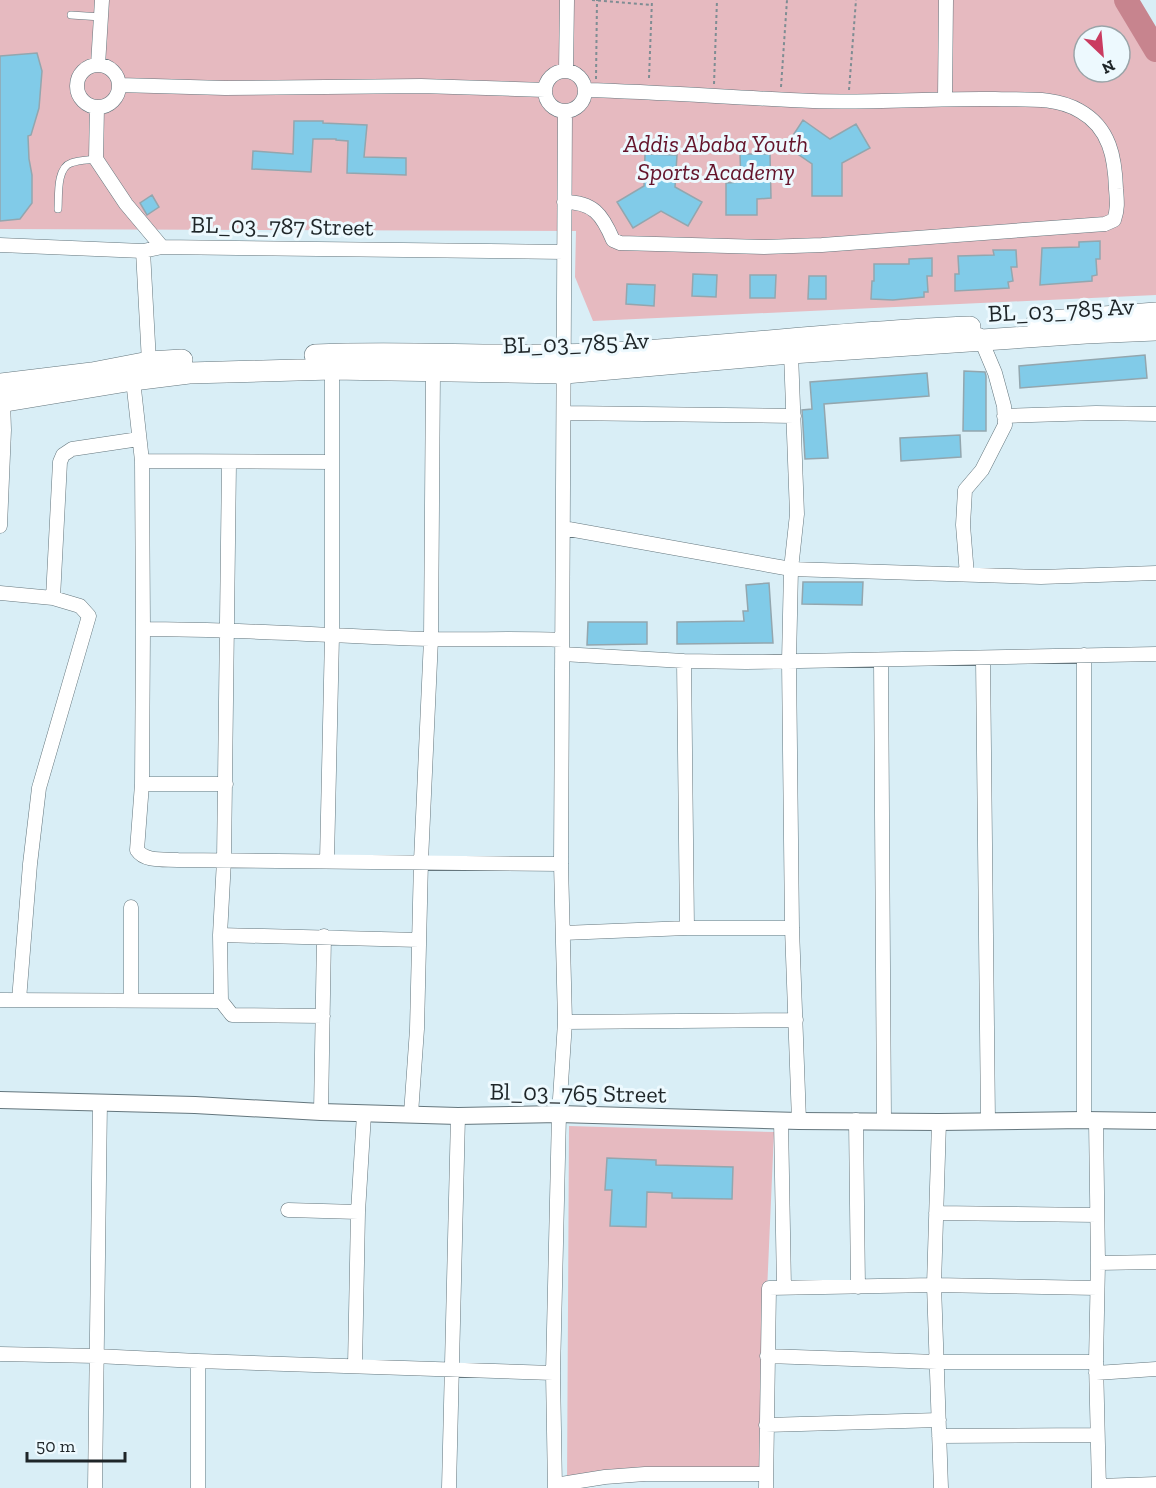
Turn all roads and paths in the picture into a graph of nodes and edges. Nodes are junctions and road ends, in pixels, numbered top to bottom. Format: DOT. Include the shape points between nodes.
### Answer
graph roads {
  1 [pos="102,0"];
  2 [pos="567,0"];
  3 [pos="592,0"];
  4 [pos="597,0"];
  5 [pos="652,0"];
  6 [pos="717,0"];
  7 [pos="787,0"];
  8 [pos="856,0"];
  9 [pos="946,0"];
  10 [pos="652,5"];
  11 [pos="71,15"];
  12 [pos="101,17"];
  13 [pos="98,65"];
  14 [pos="566,71"];
  15 [pos="119,85"];
  16 [pos="545,90"];
  17 [pos="591,90"];
  18 [pos="649,92"];
  19 [pos="714,96"];
  20 [pos="781,99"];
  21 [pos="945,99"];
  22 [pos="848,101"];
  23 [pos="97,107"];
  24 [pos="565,111"];
  25 [pos="96,159"];
  26 [pos="564,202"];
  27 [pos="58,209"];
  28 [pos="0,245"];
  29 [pos="162,247"];
  30 [pos="143,251"];
  31 [pos="564,252"];
  32 [pos="1156,313"];
  33 [pos="1156,330"];
  34 [pos="979,333"];
  35 [pos="791,353"];
  36 [pos="149,362"];
  37 [pos="564,364"];
  38 [pos="332,369"];
  39 [pos="433,371"];
  40 [pos="133,380"];
  41 [pos="1,396"];
  42 [pos="564,413"];
  43 [pos="1156,414"];
  44 [pos="794,416"];
  45 [pos="1004,416"];
  46 [pos="139,439"];
  47 [pos="142,461"];
  48 [pos="331,462"];
  49 [pos="229,463"];
  50 [pos="0,526"];
  51 [pos="563,528"];
  52 [pos="791,569"];
  53 [pos="1156,573"];
  54 [pos="967,576"];
  55 [pos="0,593"];
  56 [pos="53,598"];
  57 [pos="143,629"];
  58 [pos="229,629"];
  59 [pos="332,636"];
  60 [pos="431,639"];
  61 [pos="562,647"];
  62 [pos="1156,654"];
  63 [pos="1084,655"];
  64 [pos="983,659"];
  65 [pos="881,660"];
  66 [pos="684,661"];
  67 [pos="789,661"];
  68 [pos="142,784"];
  69 [pos="226,784"];
  70 [pos="224,860"];
  71 [pos="327,860"];
  72 [pos="421,861"];
  73 [pos="561,864"];
  74 [pos="131,907"];
  75 [pos="687,928"];
  76 [pos="792,928"];
  77 [pos="563,933"];
  78 [pos="220,935"];
  79 [pos="324,936"];
  80 [pos="419,940"];
  81 [pos="0,1000"];
  82 [pos="19,1000"];
  83 [pos="131,1001"];
  84 [pos="221,1001"];
  85 [pos="322,1016"];
  86 [pos="796,1020"];
  87 [pos="565,1022"];
  88 [pos="0,1100"];
  89 [pos="100,1102"];
  90 [pos="321,1112"];
  91 [pos="364,1114"];
  92 [pos="411,1114"];
  93 [pos="559,1114"];
  94 [pos="458,1116"];
  95 [pos="782,1120"];
  96 [pos="799,1120"];
  97 [pos="856,1120"];
  98 [pos="884,1120"];
  99 [pos="1090,1120"];
  100 [pos="988,1121"];
  101 [pos="939,1122"];
  102 [pos="1156,1122"];
  103 [pos="288,1210"];
  104 [pos="358,1212"];
  105 [pos="936,1213"];
  106 [pos="1097,1215"];
  107 [pos="1156,1262"];
  108 [pos="1098,1263"];
  109 [pos="934,1285"];
  110 [pos="858,1287"];
  111 [pos="784,1288"];
  112 [pos="1097,1288"];
  113 [pos="0,1354"];
  114 [pos="96,1356"];
  115 [pos="767,1356"];
  116 [pos="198,1361"];
  117 [pos="937,1362"];
  118 [pos="355,1366"];
  119 [pos="1096,1367"];
  120 [pos="451,1369"];
  121 [pos="1156,1370"];
  122 [pos="553,1373"];
  123 [pos="939,1420"];
  124 [pos="766,1425"];
  125 [pos="1096,1435"];
  126 [pos="939,1436"];
  127 [pos="766,1481"];
  128 [pos="1156,1484"];
  129 [pos="555,1487"];
  130 [pos="1099,1487"];
  131 [pos="95,1488"];
  132 [pos="198,1488"];
  133 [pos="449,1488"];
  134 [pos="940,1488"];
  1 -- 12 [label="street"];
  2 -- 14 [label="street"];
  3 -- 4 [label="path"];
  4 -- 10 [label="path"];
  4 -- 17 [label="path"];
  5 -- 10 [label="path"];
  6 -- 19 [label="path"];
  7 -- 20 [label="path"];
  8 -- 22 [label="path"];
  9 -- 21 [label="street"];
  10 -- 18 [label="path"];
  11 -- 12 [label="lane"];
  12 -- 13 [label="street"];
  13 -- 15 [label="street" via="114,73"];
  13 -- 23 [label="street" via="84,70 77,82 84,102"];
  14 -- 16 [label="street" via="554,75"];
  14 -- 17 [label="street" via="580,76"];
  15 -- 16 [label="street"];
  15 -- 23 [label="street" via="113,101"];
  16 -- 24 [label="street" via="548,102"];
  17 -- 18 [label="street"];
  17 -- 24 [label="street" via="578,108"];
  18 -- 19 [label="street"];
  19 -- 20 [label="street"];
  20 -- 22 [label="street"];
  21 -- 22 [label="street"];
  21 -- 26 [label="street" via="1038,100 1059,102 1080,111 1100,128 1110,145 1118,211 1114,220 1105,224 822,245 620,243 613,240 595,211 581,202"];
  23 -- 25 [label="street"];
  24 -- 26 [label="street"];
  25 -- 27 [label="lane" via="66,166"];
  25 -- 29 [label="street"];
  26 -- 31 [label="street"];
  28 -- 30 [label="street, BL_03_787 Street"];
  29 -- 30 [label="street, BL_03_787 Street"];
  29 -- 31 [label="street, BL_03_787 Street"];
  30 -- 36 [label="street"];
  31 -- 37 [label="street"];
  32 -- 34 [label="main road, BL_03_785 Av"];
  33 -- 34 [label="main road, BL_03_785 Av"];
  34 -- 35 [label="main road, BL_03_785 Av"];
  34 -- 37 [label="main road, BL_03_785 Av" via="895,330 676,349"];
  34 -- 45 [label="street" via="995,373"];
  35 -- 37 [label="main road, BL_03_785 Av"];
  35 -- 44 [label="street"];
  36 -- 37 [label="main road, BL_03_785 Av" via="324,354"];
  36 -- 41 [label="main road, BL_03_785 Av"];
  37 -- 39 [label="main road, BL_03_785 Av"];
  37 -- 42 [label="street"];
  38 -- 39 [label="main road, BL_03_785 Av"];
  38 -- 40 [label="main road, BL_03_785 Av" via="189,373"];
  38 -- 48 [label="street"];
  39 -- 60 [label="street"];
  40 -- 41 [label="main road, BL_03_785 Av"];
  40 -- 46 [label="street"];
  41 -- 50 [label="street" via="4,430"];
  42 -- 44 [label="street"];
  42 -- 51 [label="street"];
  43 -- 45 [label="street"];
  44 -- 52 [label="street" via="797,514"];
  45 -- 54 [label="street" via="1005,425 982,470 964,489"];
  46 -- 47 [label="street"];
  46 -- 56 [label="street" via="72,449 63,455"];
  47 -- 49 [label="street"];
  47 -- 57 [label="street"];
  48 -- 49 [label="street"];
  48 -- 59 [label="street"];
  49 -- 58 [label="street"];
  51 -- 52 [label="street"];
  51 -- 61 [label="street"];
  52 -- 54 [label="street"];
  52 -- 67 [label="street"];
  53 -- 54 [label="street" via="1041,578"];
  55 -- 56 [label="street"];
  56 -- 82 [label="street" via="80,606 89,616 39,788"];
  57 -- 58 [label="street"];
  57 -- 68 [label="street"];
  58 -- 59 [label="street"];
  58 -- 69 [label="street"];
  59 -- 60 [label="street"];
  59 -- 71 [label="street"];
  60 -- 61 [label="street"];
  60 -- 72 [label="street"];
  61 -- 66 [label="street"];
  61 -- 73 [label="street"];
  62 -- 63 [label="street"];
  63 -- 64 [label="street"];
  63 -- 99 [label="street"];
  64 -- 65 [label="street"];
  64 -- 100 [label="street"];
  65 -- 67 [label="street"];
  65 -- 98 [label="street"];
  66 -- 67 [label="street"];
  66 -- 75 [label="street"];
  67 -- 76 [label="street"];
  68 -- 69 [label="street"];
  68 -- 70 [label="street" via="137,850 141,855"];
  69 -- 70 [label="street"];
  70 -- 71 [label="street"];
  70 -- 78 [label="street"];
  71 -- 72 [label="street"];
  72 -- 73 [label="street"];
  72 -- 80 [label="street"];
  73 -- 77 [label="street"];
  74 -- 83 [label="street"];
  75 -- 76 [label="street"];
  75 -- 77 [label="street"];
  76 -- 86 [label="street"];
  77 -- 87 [label="street"];
  78 -- 79 [label="street"];
  78 -- 84 [label="street"];
  79 -- 80 [label="street"];
  79 -- 85 [label="street"];
  80 -- 92 [label="street"];
  81 -- 82 [label="street"];
  82 -- 83 [label="street"];
  83 -- 84 [label="street"];
  84 -- 85 [label="street" via="232,1015"];
  85 -- 90 [label="street"];
  86 -- 87 [label="street"];
  86 -- 96 [label="street"];
  87 -- 93 [label="street"];
  88 -- 89 [label="street, Bl_03_765 Street"];
  89 -- 90 [label="street, Bl_03_765 Street"];
  89 -- 114 [label="street"];
  90 -- 91 [label="street, Bl_03_765 Street"];
  91 -- 92 [label="street, Bl_03_765 Street"];
  91 -- 104 [label="street"];
  92 -- 94 [label="street, Bl_03_765 Street"];
  93 -- 94 [label="street, Bl_03_765 Street"];
  93 -- 95 [label="street, Bl_03_765 Street"];
  93 -- 122 [label="street"];
  94 -- 120 [label="street"];
  95 -- 96 [label="street, Bl_03_765 Street"];
  95 -- 111 [label="street"];
  96 -- 97 [label="street, Bl_03_765 Street"];
  97 -- 98 [label="street, Bl_03_765 Street"];
  97 -- 110 [label="street"];
  98 -- 101 [label="street, Bl_03_765 Street"];
  99 -- 100 [label="street, Bl_03_765 Street"];
  99 -- 102 [label="street, Bl_03_765 Street"];
  99 -- 106 [label="street"];
  100 -- 101 [label="street, Bl_03_765 Street"];
  101 -- 105 [label="street"];
  103 -- 104 [label="street"];
  104 -- 118 [label="street"];
  105 -- 106 [label="street"];
  105 -- 109 [label="street"];
  106 -- 108 [label="street"];
  107 -- 108 [label="street"];
  108 -- 112 [label="street"];
  109 -- 110 [label="street"];
  109 -- 112 [label="street"];
  109 -- 117 [label="street"];
  110 -- 111 [label="street"];
  111 -- 115 [label="street" via="771,1287 768,1292"];
  112 -- 119 [label="street"];
  113 -- 114 [label="street"];
  114 -- 116 [label="street"];
  114 -- 131 [label="street"];
  115 -- 117 [label="street"];
  115 -- 124 [label="street"];
  116 -- 118 [label="street"];
  116 -- 132 [label="street"];
  117 -- 119 [label="street"];
  117 -- 123 [label="street"];
  118 -- 120 [label="street"];
  119 -- 121 [label="street"];
  119 -- 125 [label="street"];
  120 -- 122 [label="street"];
  120 -- 133 [label="street"];
  122 -- 129 [label="street"];
  123 -- 124 [label="street"];
  123 -- 126 [label="street"];
  124 -- 127 [label="street"];
  125 -- 126 [label="street"];
  125 -- 130 [label="street"];
  126 -- 134 [label="street"];
  127 -- 129 [label="street" via="645,1474"];
  128 -- 130 [label="street"];
}
